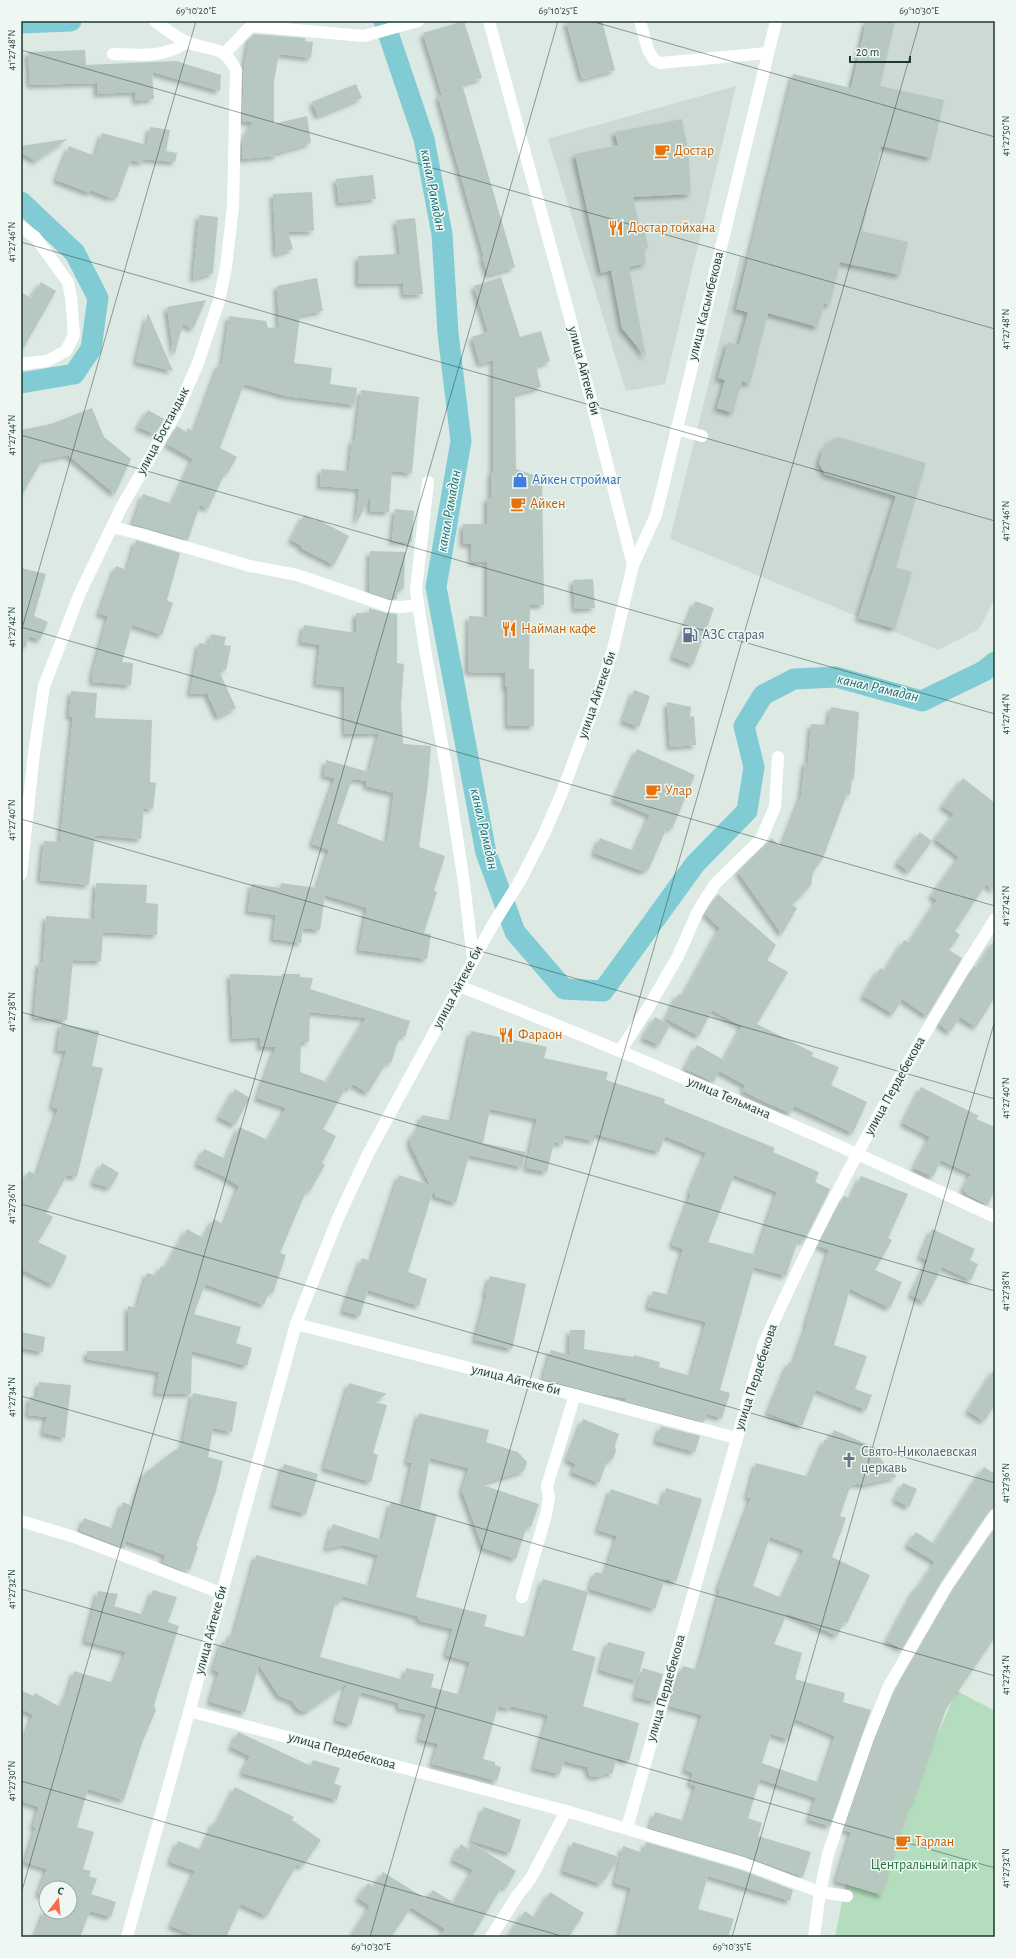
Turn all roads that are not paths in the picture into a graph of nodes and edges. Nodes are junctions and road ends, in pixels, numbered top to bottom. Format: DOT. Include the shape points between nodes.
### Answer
graph roads {
  1 [pos="155,21"];
  2 [pos="489,21"];
  3 [pos="640,21"];
  4 [pos="776,21"];
  5 [pos="413,22"];
  6 [pos="187,42"];
  7 [pos="225,53"];
  8 [pos="767,53"];
  9 [pos="113,54"];
  10 [pos="21,226"];
  11 [pos="21,364"];
  12 [pos="676,429"];
  13 [pos="702,436"];
  14 [pos="428,482"];
  15 [pos="112,527"];
  16 [pos="633,565"];
  17 [pos="418,605"];
  18 [pos="778,757"];
  19 [pos="21,874"];
  20 [pos="995,919"];
  21 [pos="473,959"];
  22 [pos="459,986"];
  23 [pos="620,1051"];
  24 [pos="858,1153"];
  25 [pos="995,1217"];
  26 [pos="296,1324"];
  27 [pos="575,1395"];
  28 [pos="736,1438"];
  29 [pos="995,1515"];
  30 [pos="21,1521"];
  31 [pos="221,1593"];
  32 [pos="522,1597"];
  33 [pos="189,1711"];
  34 [pos="566,1811"];
  35 [pos="626,1828"];
  36 [pos="820,1892"];
  37 [pos="847,1896"];
  38 [pos="127,1937"];
  39 [pos="491,1937"];
  40 [pos="814,1937"];
  1 -- 6 [label="street"];
  2 -- 16 [label="street, улица Айтеке би" via="569,314"];
  3 -- 8 [label="street" via="648,50 654,60 660,63"];
  4 -- 8 [label="street, улица Касымбекова"];
  5 -- 7 [label="street" via="364,36 251,26"];
  6 -- 7 [label="street"];
  6 -- 9 [label="street" via="181,47 158,55"];
  7 -- 15 [label="street, улица Бостандык" via="236,70 236,94 233,207 219,301 198,363 177,411"];
  8 -- 12 [label="street, улица Касымбекова"];
  10 -- 11 [label="street" via="35,237 68,282 72,297 74,335 66,351 60,355 47,361"];
  12 -- 13 [label="street"];
  12 -- 16 [label="street, улица Касымбекова" via="656,516"];
  14 -- 17 [label="street" via="416,590"];
  15 -- 17 [label="street" via="250,566 296,575 388,606"];
  15 -- 19 [label="street, улица Бостандык" via="80,594 44,686"];
  16 -- 21 [label="street, улица Айтеке би" via="613,649 561,795 521,879"];
  17 -- 21 [label="street" via="446,766"];
  18 -- 23 [label="street" via="775,807 761,839 715,884 702,904 678,956"];
  20 -- 24 [label="street, улица Пердебекова" via="918,1045"];
  21 -- 22 [label="street, улица Айтеке би"];
  22 -- 23 [label="street, улица Тельмана"];
  22 -- 26 [label="street, улица Айтеке би" via="368,1154 338,1218"];
  23 -- 24 [label="street, улица Тельмана"];
  24 -- 25 [label="street, улица Тельмана"];
  24 -- 28 [label="street, улица Пердебекова" via="789,1287 764,1343"];
  26 -- 27 [label="street, улица Айтеке би"];
  26 -- 31 [label="street, улица Айтеке би"];
  27 -- 28 [label="street, улица Айтеке би"];
  27 -- 32 [label="street" via="547,1486 549,1498 546,1515"];
  28 -- 35 [label="street, улица Пердебекова"];
  29 -- 36 [label="street" via="947,1586 889,1686 828,1854"];
  30 -- 31 [label="street" via="74,1537"];
  31 -- 33 [label="street, улица Айтеке би"];
  33 -- 34 [label="street, улица Пердебекова"];
  33 -- 38 [label="street, улица Айтеке би"];
  34 -- 35 [label="street, улица Пердебекова"];
  34 -- 39 [label="street" via="530,1878"];
  35 -- 36 [label="street, улица Пердебекова" via="743,1863"];
  36 -- 37 [label="street, улица Пердебекова"];
  36 -- 40 [label="street"];
}
